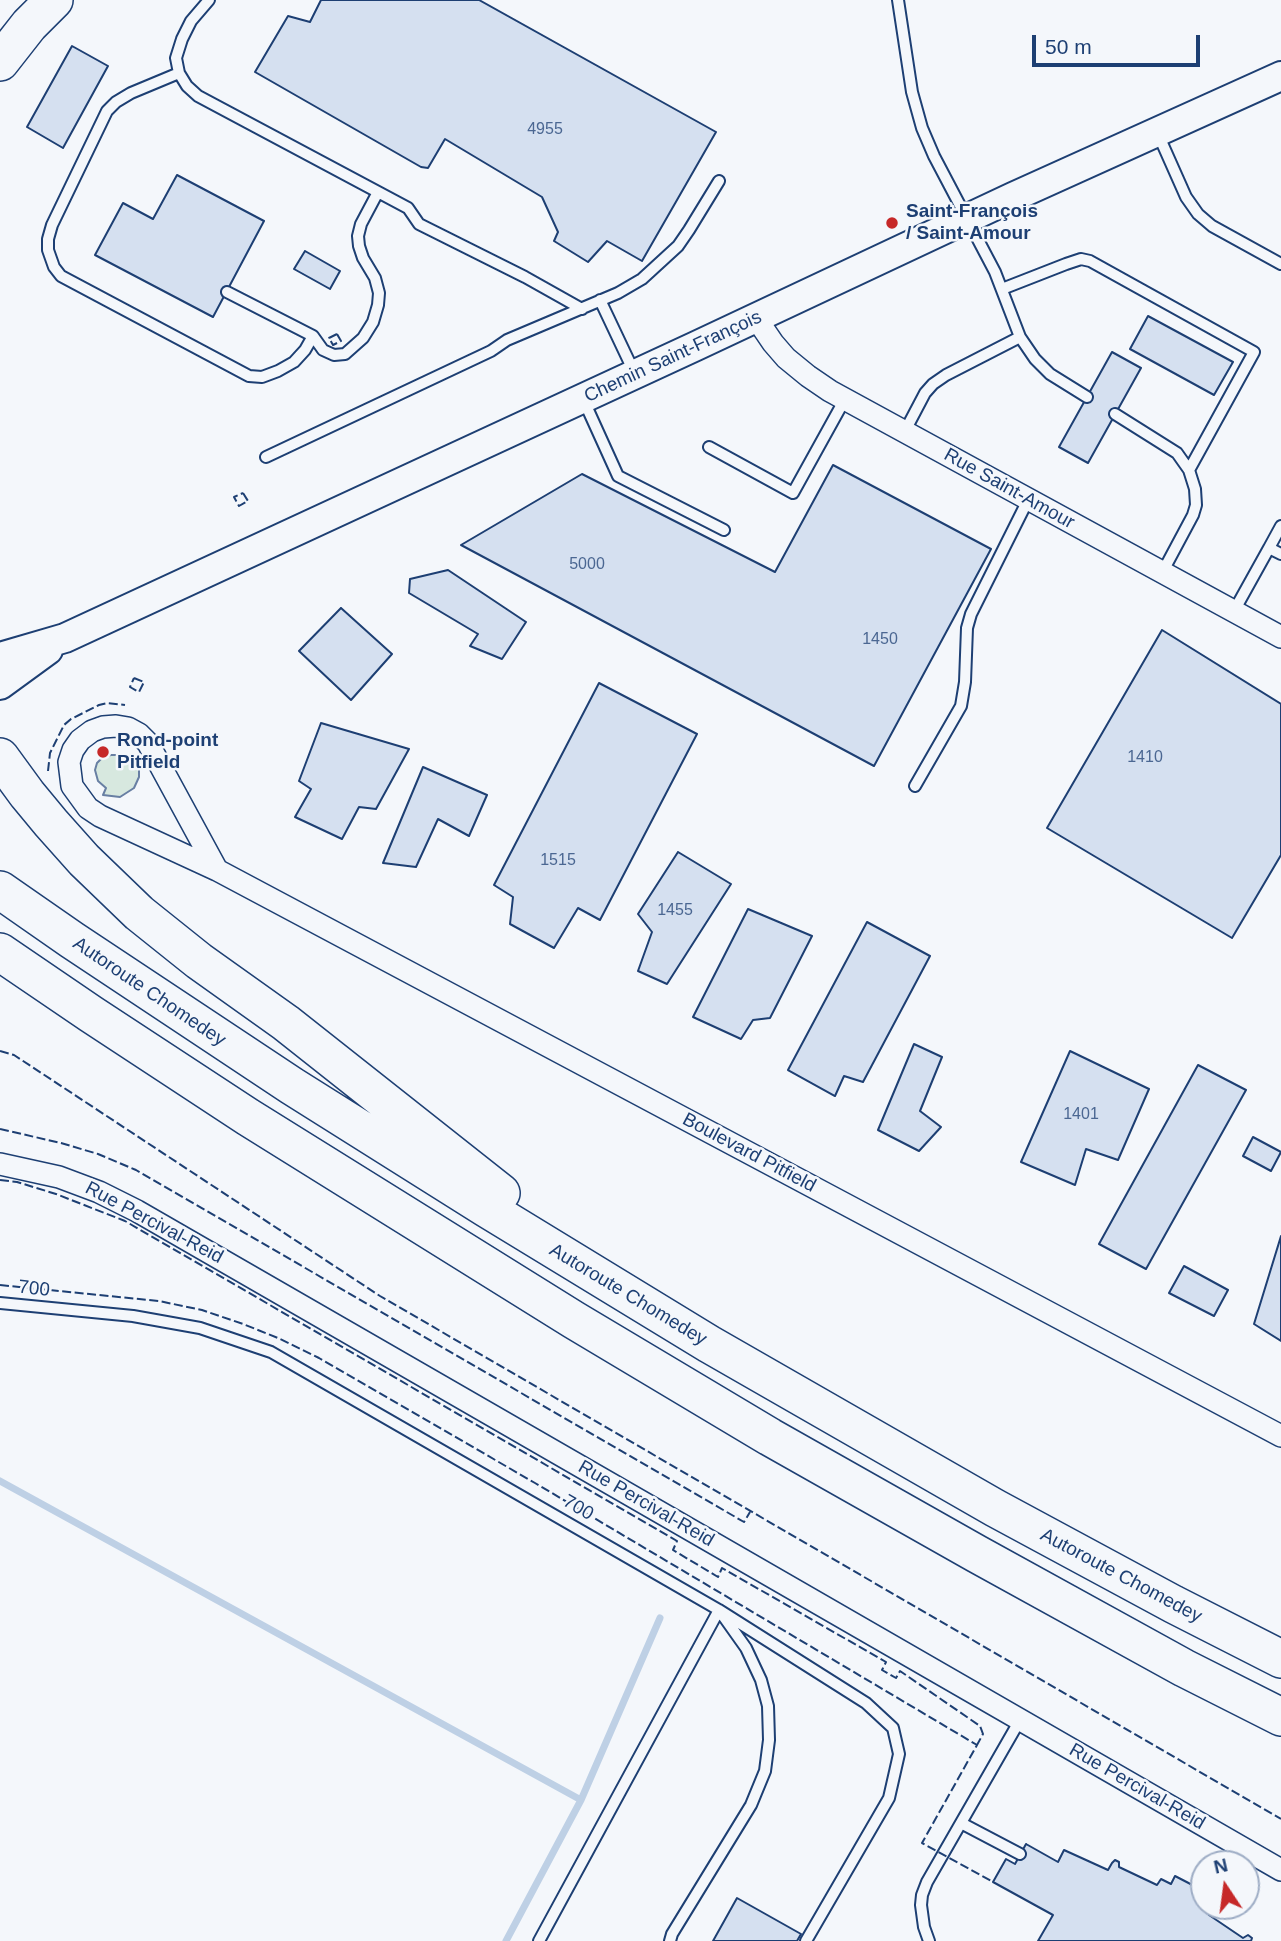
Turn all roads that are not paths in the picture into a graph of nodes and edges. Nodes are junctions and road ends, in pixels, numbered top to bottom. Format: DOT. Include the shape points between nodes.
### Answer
graph roads {
  1 [pos="54,0"];
  2 [pos="209,0"];
  3 [pos="898,0"];
  4 [pos="0,62"];
  5 [pos="179,73"];
  6 [pos="1281,76"];
  7 [pos="1157,132"];
  8 [pos="719,181"];
  9 [pos="378,192"];
  10 [pos="967,219"];
  11 [pos="1281,264"];
  12 [pos="1002,289"];
  13 [pos="227,292"];
  14 [pos="600,300"];
  15 [pos="582,309"];
  16 [pos="756,318"];
  17 [pos="313,336"];
  18 [pos="1020,337"];
  19 [pos="636,374"];
  20 [pos="1087,397"];
  21 [pos="583,398"];
  22 [pos="845,399"];
  23 [pos="1115,414"];
  24 [pos="905,431"];
  25 [pos="709,447"];
  26 [pos="266,457"];
  27 [pos="1189,470"];
  28 [pos="1028,500"];
  29 [pos="1281,526"];
  30 [pos="724,530"];
  31 [pos="1269,548"];
  32 [pos="1281,554"];
  33 [pos="1162,573"];
  34 [pos="1234,611"];
  35 [pos="1281,637"];
  36 [pos="65,638"];
  37 [pos="0,657"];
  38 [pos="0,685"];
  39 [pos="4,763"];
  40 [pos="915,786"];
  41 [pos="217,870"];
  42 [pos="0,890"];
  43 [pos="0,952"];
  44 [pos="0,1164"];
  45 [pos="631,1297"];
  46 [pos="0,1303"];
  47 [pos="1281,1436"];
  48 [pos="719,1610"];
  49 [pos="1281,1659"];
  50 [pos="1281,1717"];
  51 [pos="1020,1720"];
  52 [pos="961,1823"];
  53 [pos="1020,1854"];
  54 [pos="1281,1870"];
  55 [pos="539,1941"];
  56 [pos="670,1941"];
  57 [pos="806,1941"];
  58 [pos="929,1941"];
  1 -- 4 [label="highway"];
  2 -- 5 [label="lane" via="182,39 176,58"];
  3 -- 10 [label="lane" via="922,128"];
  5 -- 9 [label="lane" via="198,96"];
  5 -- 17 [label="lane" via="131,93 107,111 47,239 54,267 61,276 249,376 262,377 294,362"];
  6 -- 7 [label="street, Chemin Saint-François"];
  7 -- 10 [label="street, Chemin Saint-François"];
  7 -- 11 [label="lane" via="1198,214"];
  8 -- 14 [label="lane" via="690,230 661,263 642,279"];
  9 -- 15 [label="lane" via="408,208 419,224"];
  9 -- 17 [label="lane" via="358,236 379,293 373,322 345,354 323,349"];
  10 -- 12 [label="lane"];
  10 -- 16 [label="street, Chemin Saint-François"];
  12 -- 18 [label="lane"];
  12 -- 27 [label="lane" via="1081,259 1090,261 1254,352"];
  13 -- 17 [label="lane"];
  14 -- 15 [label="lane"];
  14 -- 19 [label="lane"];
  15 -- 26 [label="lane" via="507,340"];
  16 -- 19 [label="street, Chemin Saint-François"];
  16 -- 22 [label="street, Rue Saint-Amour" via="786,358"];
  18 -- 20 [label="lane" via="1049,374"];
  18 -- 24 [label="lane" via="933,384"];
  19 -- 21 [label="street, Chemin Saint-François"];
  21 -- 30 [label="lane" via="618,476"];
  21 -- 36 [label="street, Chemin Saint-François"];
  22 -- 24 [label="street, Rue Saint-Amour"];
  22 -- 25 [label="lane" via="793,493"];
  23 -- 27 [label="lane" via="1177,453"];
  24 -- 28 [label="street, Rue Saint-Amour"];
  27 -- 33 [label="lane" via="1196,505"];
  28 -- 33 [label="street, Rue Saint-Amour"];
  28 -- 40 [label="lane" via="971,614 961,706"];
  29 -- 31 [label="lane"];
  31 -- 32 [label="lane"];
  31 -- 34 [label="lane"];
  33 -- 34 [label="street, Rue Saint-Amour"];
  34 -- 35 [label="street, Rue Saint-Amour"];
  36 -- 37 [label="street, Chemin Saint-François"];
  36 -- 38 [label="street, Chemin Saint-François"];
  39 -- 45 [label="highway" via="84,860 139,913 286,1023"];
  41 -- 41 [label="street, Boulevard Pitfield" via="139,734 128,728 103,727 80,740 69,762 69,775 88,808"];
  41 -- 47 [label="street, Boulevard Pitfield"];
  42 -- 45 [label="highway, Autoroute Chomedey" via="292,1086"];
  43 -- 50 [label="highway" via="248,1117 574,1320 977,1554"];
  44 -- 51 [label="street, Rue Percival-Reid" via="60,1177 137,1211"];
  45 -- 49 [label="highway, Autoroute Chomedey" via="995,1508"];
  46 -- 48 [label="lane, 700" via="133,1316 200,1328 271,1352"];
  48 -- 55 [label="lane"];
  48 -- 56 [label="lane" via="746,1648 761,1680 768,1706 765,1770 751,1805"];
  48 -- 57 [label="lane, 700" via="866,1703 892,1728 899,1754 889,1798"];
  51 -- 52 [label="lane"];
  51 -- 54 [label="street, Rue Percival-Reid"];
  52 -- 53 [label="lane"];
  52 -- 58 [label="lane" via="922,1895"];
}
